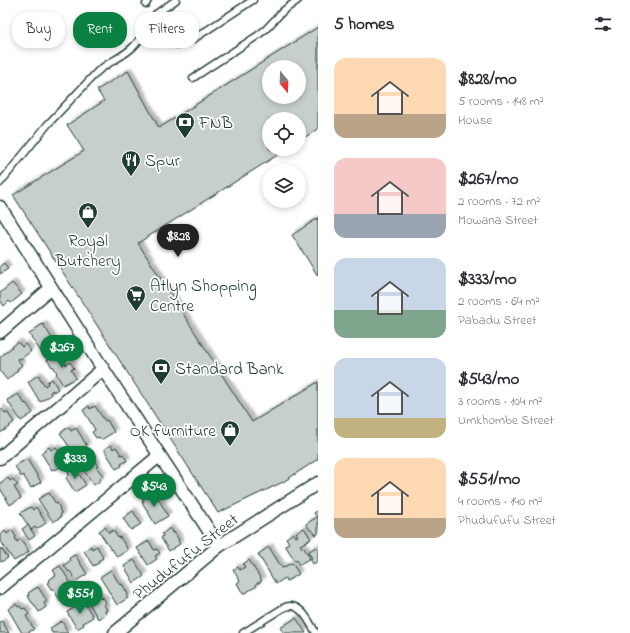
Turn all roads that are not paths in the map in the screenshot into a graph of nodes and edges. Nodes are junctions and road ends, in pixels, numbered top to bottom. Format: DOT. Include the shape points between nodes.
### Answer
graph roads {
  1 [pos="176,0"];
  2 [pos="253,0"];
  3 [pos="298,0"];
  4 [pos="159,12"];
  5 [pos="199,35"];
  6 [pos="135,45"];
  7 [pos="194,78"];
  8 [pos="0,183"];
  9 [pos="0,206"];
  10 [pos="51,288"];
  11 [pos="0,332"];
  12 [pos="103,370"];
  13 [pos="159,456"];
  14 [pos="0,458"];
  15 [pos="318,483"];
  16 [pos="219,546"];
  17 [pos="0,588"];
  18 [pos="115,633"];
  19 [pos="243,633"];
  20 [pos="316,633"];
  1 -- 4 [label="lane"];
  2 -- 5 [label="lane"];
  3 -- 7 [label="lane" via="257,36"];
  6 -- 8 [label="lane" via="97,72 48,124"];
  9 -- 10 [label="street"];
  10 -- 11 [label="street"];
  10 -- 12 [label="street"];
  12 -- 13 [label="street"];
  12 -- 14 [label="street"];
  13 -- 16 [label="street"];
  13 -- 17 [label="street"];
  15 -- 16 [label="street, Phudufufu Street"];
  16 -- 18 [label="street, Phudufufu Street"];
  19 -- 20 [label="lane" via="290,606 298,608 303,613"];
}
